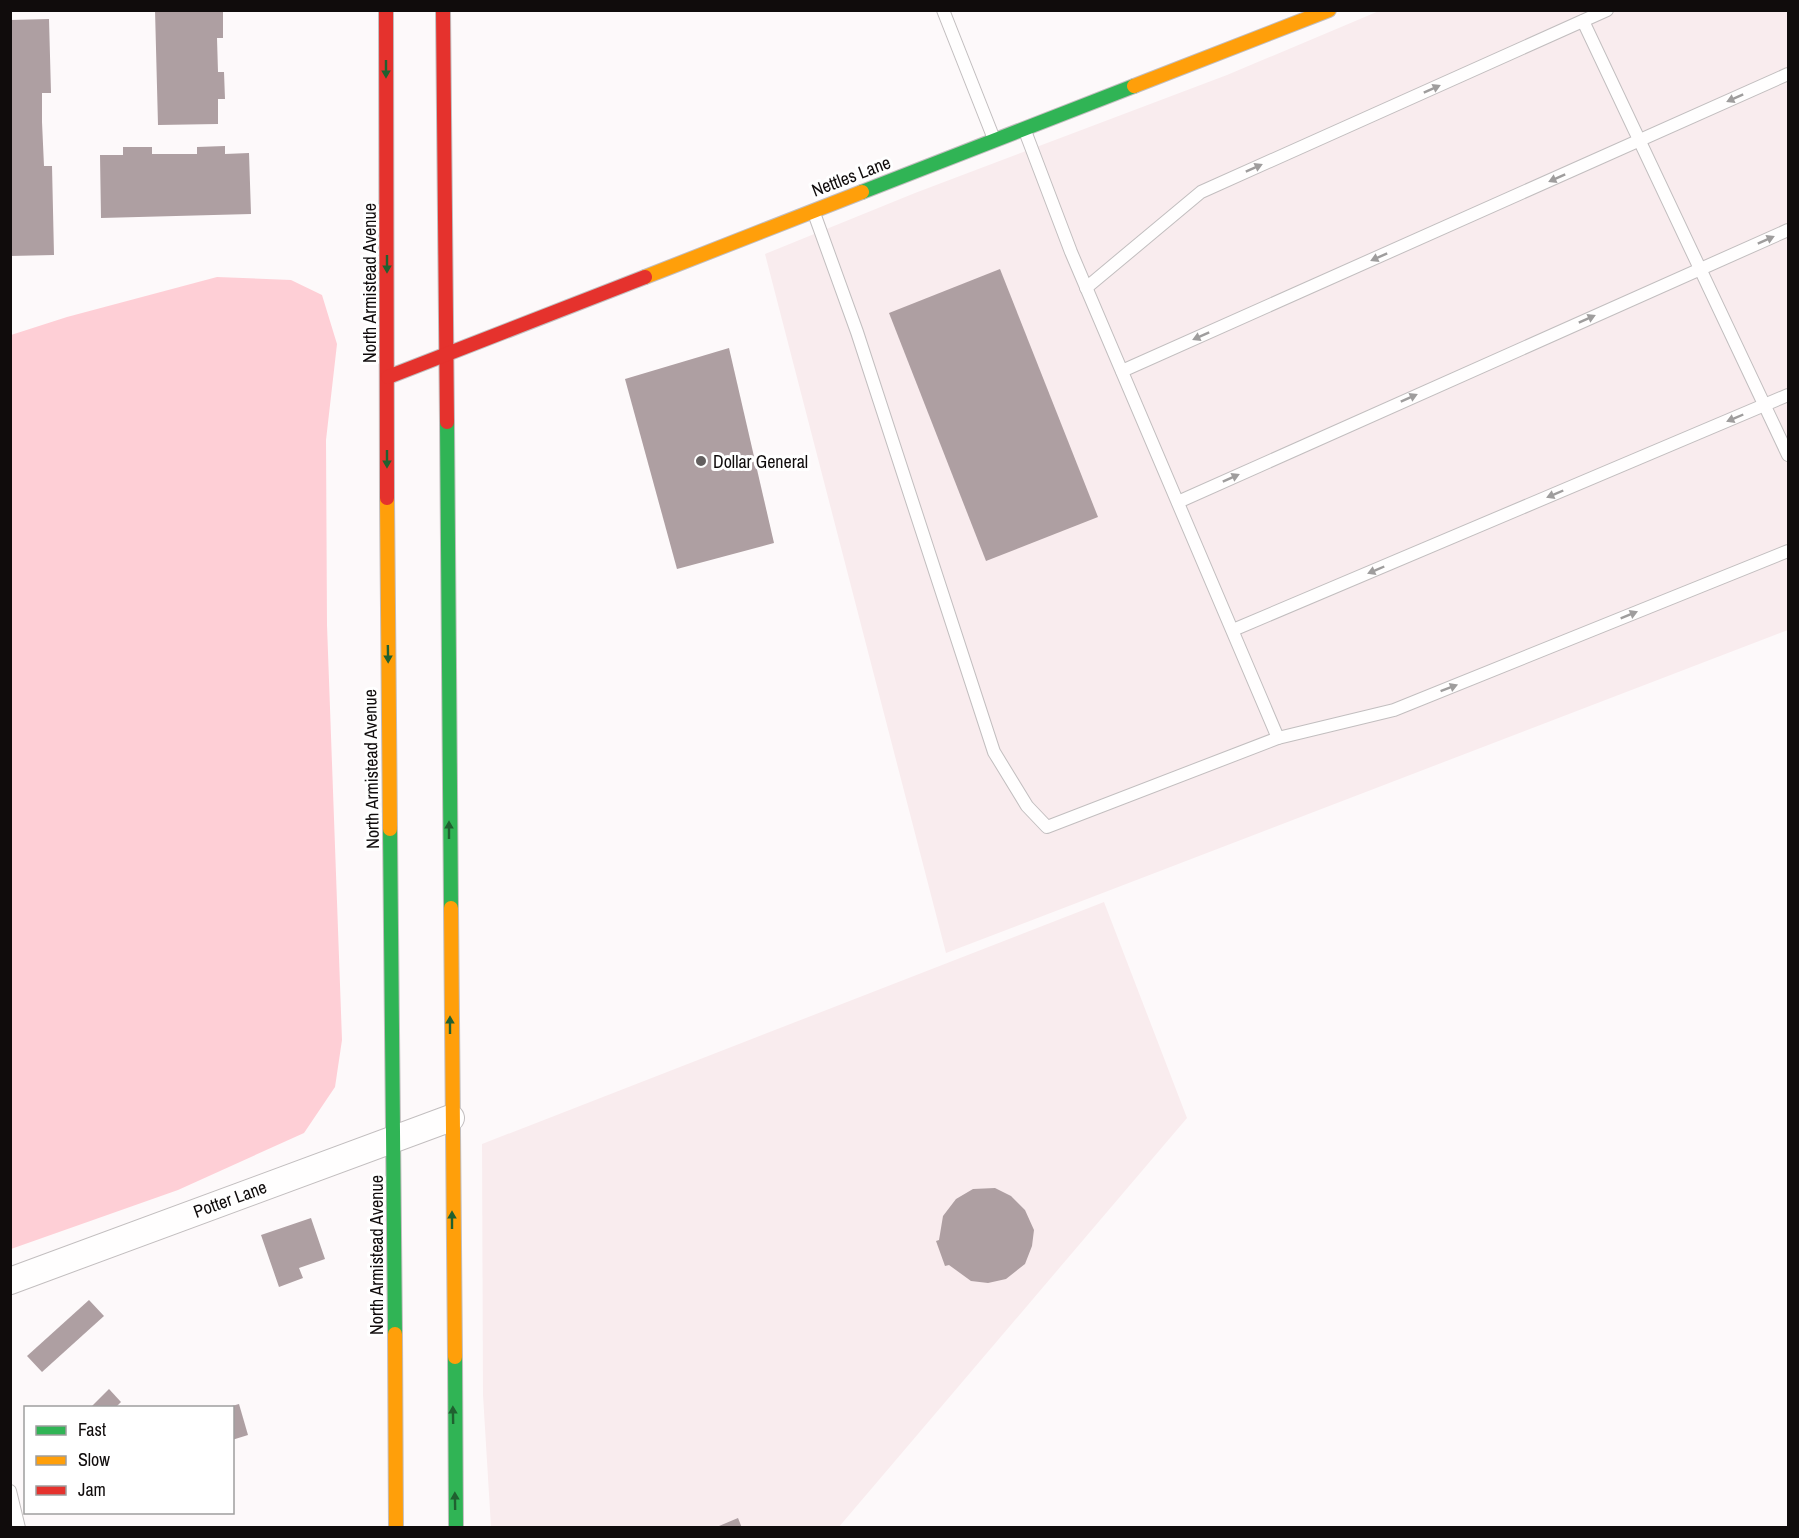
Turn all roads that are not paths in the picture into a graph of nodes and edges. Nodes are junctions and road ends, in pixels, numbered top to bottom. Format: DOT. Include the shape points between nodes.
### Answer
graph roads {
  1 [pos="386,10"];
  2 [pos="444,10"];
  3 [pos="943,10"];
  4 [pos="1329,10"];
  5 [pos="1607,10"];
  6 [pos="1583,21"];
  7 [pos="1788,74"];
  8 [pos="1024,127"];
  9 [pos="994,139"];
  10 [pos="1640,141"];
  11 [pos="813,210"];
  12 [pos="1788,230"];
  13 [pos="1700,269"];
  14 [pos="1086,288"];
  15 [pos="447,355"];
  16 [pos="1122,371"];
  17 [pos="388,377"];
  18 [pos="1788,395"];
  19 [pos="1765,405"];
  20 [pos="1788,455"];
  21 [pos="1178,502"];
  22 [pos="1788,551"];
  23 [pos="1233,630"];
  24 [pos="1278,738"];
  25 [pos="451,1118"];
  26 [pos="393,1139"];
  27 [pos="10,1281"];
  28 [pos="10,1491"];
  29 [pos="19,1527"];
  30 [pos="396,1527"];
  31 [pos="456,1527"];
  1 -- 17 [label="main road, North Armistead Avenue, one-way"];
  2 -- 15 [label="main road"];
  3 -- 9 [label="lane"];
  4 -- 8 [label="main road, Nettles Lane"];
  5 -- 6 [label="lane"];
  6 -- 10 [label="lane"];
  14 -- 6 [label="lane, one-way" via="1201,192"];
  7 -- 10 [label="lane, one-way"];
  8 -- 9 [label="main road, Nettles Lane"];
  8 -- 14 [label="lane"];
  9 -- 11 [label="main road, Nettles Lane"];
  10 -- 13 [label="lane"];
  10 -- 16 [label="lane, one-way"];
  11 -- 15 [label="main road, Nettles Lane"];
  11 -- 24 [label="lane" via="857,332 994,752 1027,807 1047,827"];
  13 -- 12 [label="lane, one-way"];
  13 -- 19 [label="lane"];
  21 -- 13 [label="lane, one-way"];
  14 -- 16 [label="lane"];
  15 -- 17 [label="main road, Nettles Lane"];
  25 -- 15 [label="main road, one-way"];
  16 -- 21 [label="lane"];
  17 -- 26 [label="main road, North Armistead Avenue, one-way"];
  18 -- 19 [label="lane"];
  19 -- 20 [label="lane"];
  19 -- 23 [label="lane, one-way"];
  21 -- 23 [label="lane"];
  24 -- 22 [label="lane, one-way" via="1394,710"];
  23 -- 24 [label="lane"];
  25 -- 26 [label="street, Potter Lane"];
  31 -- 25 [label="main road, one-way"];
  26 -- 27 [label="street, Potter Lane"];
  26 -- 30 [label="main road, North Armistead Avenue"];
  28 -- 29 [label="lane"];
}
